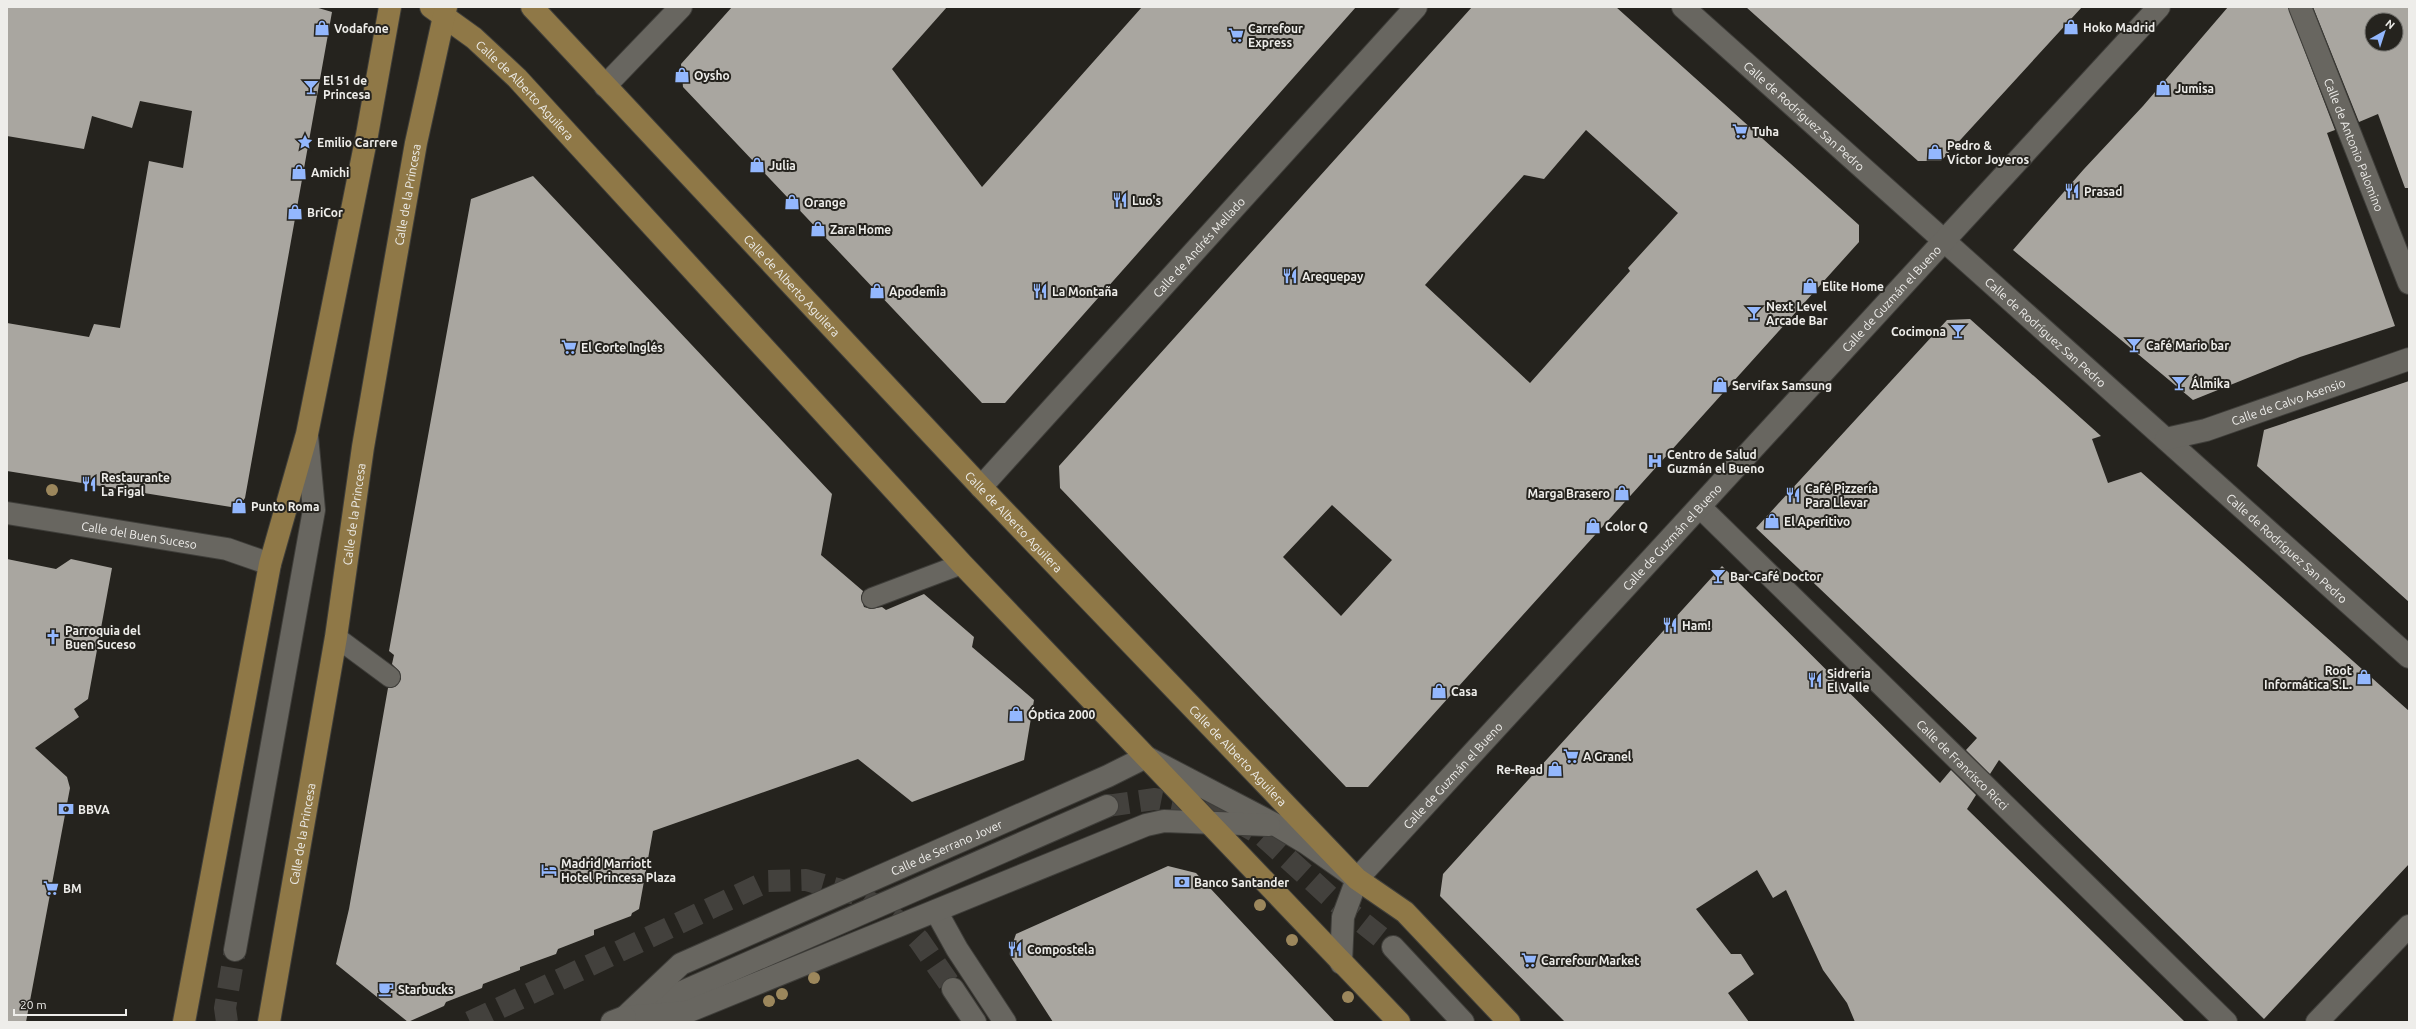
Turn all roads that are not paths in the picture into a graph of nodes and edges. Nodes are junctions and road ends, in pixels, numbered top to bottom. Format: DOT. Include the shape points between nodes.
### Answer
graph roads {
  1 [pos="390,7"];
  2 [pos="532,7"];
  3 [pos="681,7"];
  4 [pos="1416,7"];
  5 [pos="1683,7"];
  6 [pos="2159,7"];
  7 [pos="2300,7"];
  8 [pos="440,10"];
  9 [pos="605,86"];
  10 [pos="1945,241"];
  11 [pos="2409,283"];
  12 [pos="2409,359"];
  13 [pos="307,434"];
  14 [pos="2166,439"];
  15 [pos="981,487"];
  16 [pos="1700,507"];
  17 [pos="7,513"];
  18 [pos="270,564"];
  19 [pos="962,564"];
  20 [pos="872,598"];
  21 [pos="336,637"];
  22 [pos="2409,657"];
  23 [pos="390,677"];
  24 [pos="1146,758"];
  25 [pos="1107,806"];
  26 [pos="1206,822"];
  27 [pos="1276,825"];
  28 [pos="1358,879"];
  29 [pos="936,911"];
  30 [pos="2409,926"];
  31 [pos="1393,947"];
  32 [pos="235,950"];
  33 [pos="1342,963"];
  34 [pos="953,989"];
  35 [pos="618,1019"];
  36 [pos="184,1022"];
  37 [pos="269,1022"];
  38 [pos="975,1022"];
  39 [pos="1005,1022"];
  40 [pos="1399,1022"];
  41 [pos="1463,1022"];
  42 [pos="1509,1022"];
  43 [pos="2226,1022"];
  44 [pos="2317,1022"];
  1 -- 13 [label="main road"];
  2 -- 9 [label="main road, Calle de Alberto Aguilera"];
  3 -- 9 [label="street"];
  4 -- 15 [label="street, Calle de Andrés Mellado"];
  5 -- 10 [label="street, Calle de Rodríguez San Pedro"];
  6 -- 10 [label="street, Calle de Guzmán el Bueno"];
  7 -- 11 [label="street, Calle de Antonio Palomino"];
  8 -- 19 [label="main road, Calle de Alberto Aguilera" via="517,78"];
  8 -- 21 [label="main road, Calle de la Princesa" via="367,423"];
  9 -- 15 [label="main road, Calle de Alberto Aguilera"];
  10 -- 14 [label="street, Calle de Rodríguez San Pedro"];
  10 -- 16 [label="street, Calle de Guzmán el Bueno"];
  12 -- 14 [label="street, Calle de Calvo Asensio" via="2206,430"];
  13 -- 18 [label="main road"];
  13 -- 32 [label="street" via="314,510"];
  14 -- 22 [label="street, Calle de Rodríguez San Pedro"];
  15 -- 28 [label="main road, Calle de Alberto Aguilera"];
  16 -- 28 [label="street, Calle de Guzmán el Bueno"];
  16 -- 43 [label="street, Calle de Francisco Ricci"];
  17 -- 18 [label="street, Calle del Buen Suceso" via="227,549"];
  18 -- 36 [label="main road"];
  19 -- 20 [label="lane"];
  19 -- 24 [label="main road, Calle de Alberto Aguilera"];
  21 -- 23 [label="lane"];
  21 -- 37 [label="main road, Calle de la Princesa"];
  24 -- 26 [label="main road, Calle de Alberto Aguilera"];
  24 -- 27 [label="street"];
  24 -- 35 [label="street, Calle de Serrano Jover" via="681,964"];
  25 -- 35 [label="street"];
  26 -- 27 [label="street"];
  26 -- 29 [label="street" via="1164,821 1146,825"];
  26 -- 33 [label="main road, Calle de Alberto Aguilera"];
  27 -- 28 [label="street"];
  28 -- 33 [label="street, Calle de Guzmán el Bueno" via="1343,917"];
  28 -- 42 [label="main road, Calle de Alberto Aguilera" via="1405,912"];
  29 -- 35 [label="street" via="687,1012"];
  29 -- 39 [label="street" via="957,949"];
  30 -- 44 [label="street"];
  31 -- 41 [label="street"];
  33 -- 40 [label="main road, Calle de Alberto Aguilera"];
  34 -- 38 [label="street"];
}
